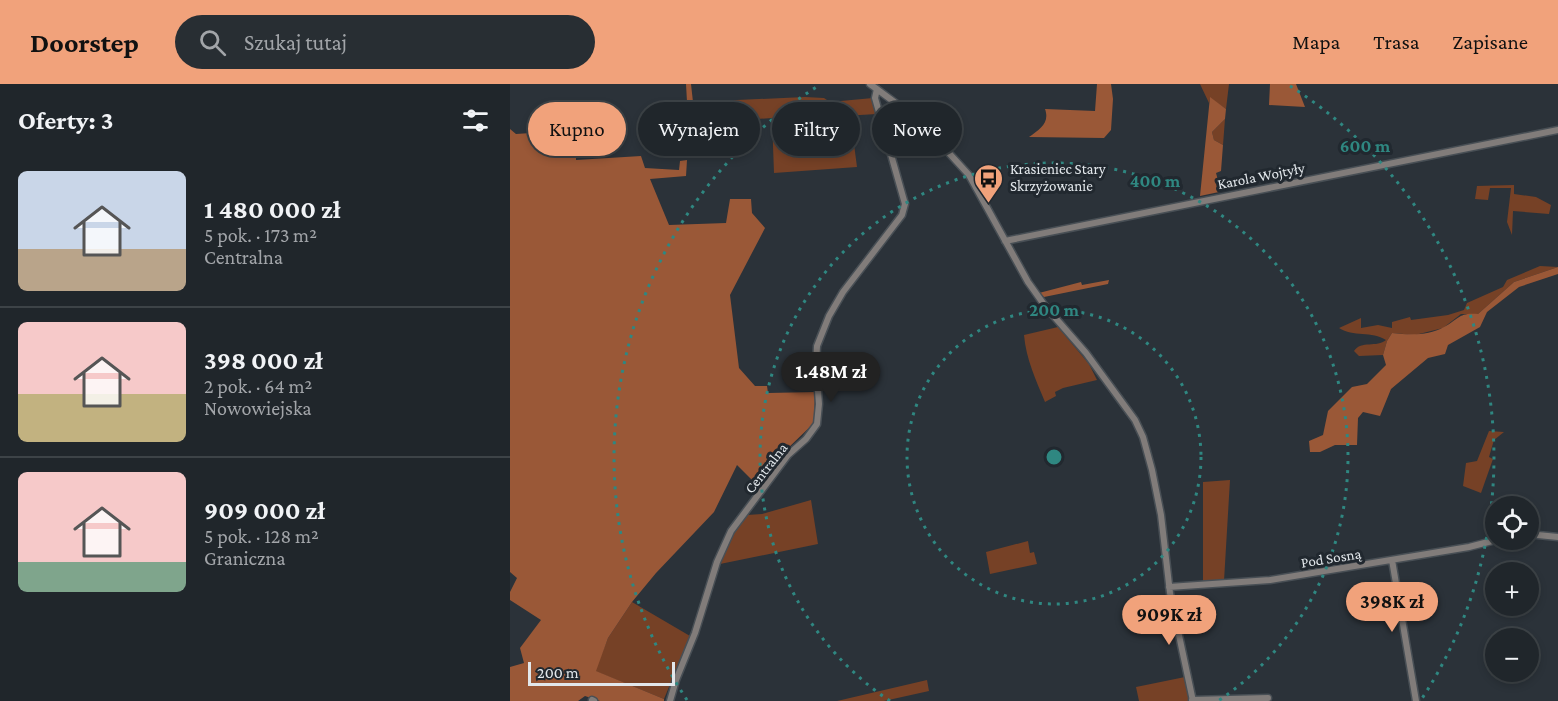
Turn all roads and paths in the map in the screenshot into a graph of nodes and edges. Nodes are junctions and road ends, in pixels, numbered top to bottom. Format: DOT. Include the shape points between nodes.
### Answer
graph roads {
  1 [pos="870,84"];
  2 [pos="877,89"];
  3 [pos="1558,130"];
  4 [pos="1005,241"];
  5 [pos="1539,535"];
  6 [pos="1558,537"];
  7 [pos="1485,543"];
  8 [pos="1392,560"];
  9 [pos="1169,587"];
  10 [pos="1268,698"];
  11 [pos="1193,700"];
  12 [pos="670,701"];
  13 [pos="1416,701"];
  1 -- 2 [label="street"];
  2 -- 4 [label="street" via="969,175"];
  2 -- 12 [label="street, Centralna" via="875,98 905,204 902,215 829,316 818,345 817,424 788,455 731,531"];
  3 -- 4 [label="street, Karola Wojtyły"];
  4 -- 9 [label="street" via="1045,306 1086,353 1135,420 1143,437 1161,515"];
  5 -- 6 [label="street"];
  7 -- 8 [label="street, Pod Sosną"];
  8 -- 9 [label="street, Pod Sosną" via="1270,580"];
  8 -- 13 [label="street"];
  9 -- 11 [label="street"];
  10 -- 11 [label="street"];
}
